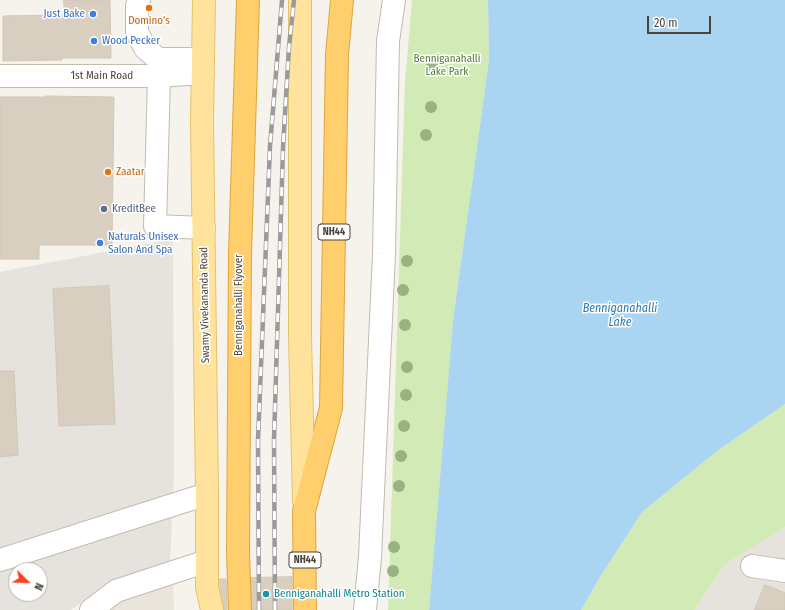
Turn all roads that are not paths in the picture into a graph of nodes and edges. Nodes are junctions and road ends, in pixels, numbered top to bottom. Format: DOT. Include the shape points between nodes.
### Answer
graph roads {
  1 [pos="139,0"];
  2 [pos="204,0"];
  3 [pos="248,0"];
  4 [pos="300,0"];
  5 [pos="342,0"];
  6 [pos="394,0"];
  7 [pos="203,66"];
  8 [pos="0,76"];
  9 [pos="159,76"];
  10 [pos="204,228"];
  11 [pos="207,494"];
  12 [pos="304,510"];
  13 [pos="0,560"];
  14 [pos="207,561"];
  15 [pos="752,566"];
  16 [pos="785,571"];
  17 [pos="92,610"];
  18 [pos="212,610"];
  19 [pos="240,610"];
  20 [pos="306,610"];
  21 [pos="365,610"];
  1 -- 7 [label="street" via="137,32 145,48 158,59"];
  2 -- 7 [label="main road, Swamy Vivekananda Road"];
  3 -- 19 [label="highway, Benniganahalli Flyover" via="240,254"];
  4 -- 12 [label="main road" via="300,337"];
  5 -- 12 [label="highway, NH44" via="337,55 331,408"];
  6 -- 21 [label="street" via="388,41 383,270 370,557"];
  7 -- 9 [label="street, 1st Main Road"];
  7 -- 10 [label="main road, Swamy Vivekananda Road"];
  8 -- 9 [label="street, 1st Main Road"];
  9 -- 10 [label="street" via="155,226"];
  10 -- 11 [label="main road, Swamy Vivekananda Road"];
  11 -- 13 [label="street"];
  11 -- 14 [label="main road, Swamy Vivekananda Road"];
  12 -- 20 [label="highway, NH44"];
  14 -- 17 [label="street" via="116,591"];
  14 -- 18 [label="main road, Swamy Vivekananda Road" via="207,588"];
  15 -- 16 [label="street"];
}
